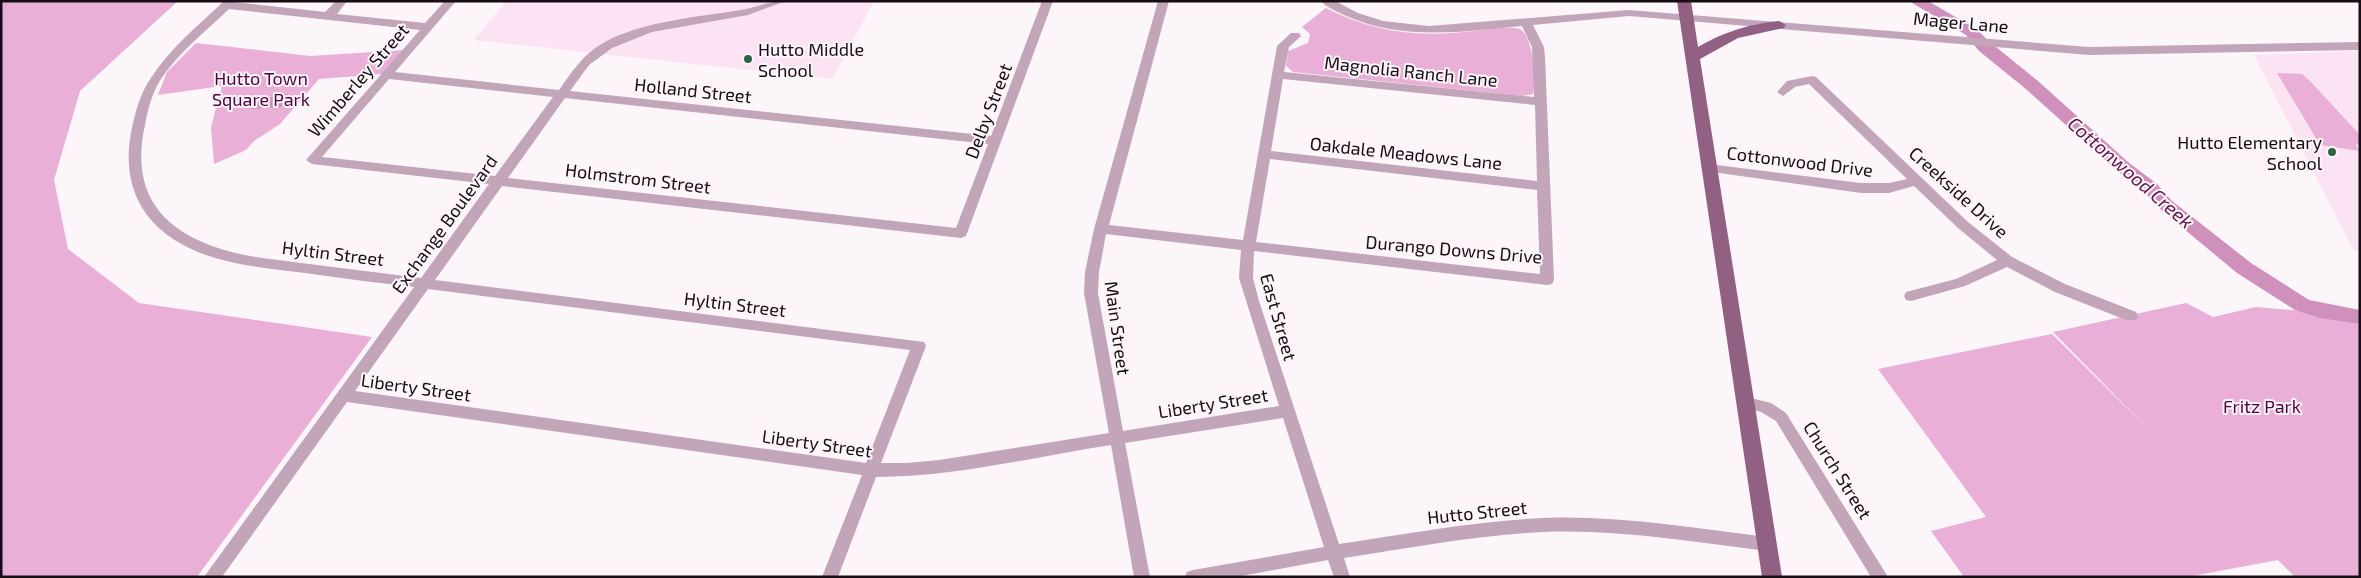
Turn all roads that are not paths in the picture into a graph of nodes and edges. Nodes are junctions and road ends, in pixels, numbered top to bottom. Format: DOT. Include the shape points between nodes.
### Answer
graph roads {
  1 [pos="342,1"];
  2 [pos="450,1"];
  3 [pos="782,1"];
  4 [pos="1048,1"];
  5 [pos="1164,1"];
  6 [pos="1326,1"];
  7 [pos="1684,1"];
  8 [pos="229,3"];
  9 [pos="328,16"];
  10 [pos="1686,18"];
  11 [pos="1526,22"];
  12 [pos="1779,25"];
  13 [pos="428,26"];
  14 [pos="1295,36"];
  15 [pos="2360,46"];
  16 [pos="1692,58"];
  17 [pos="386,75"];
  18 [pos="1278,75"];
  19 [pos="1783,92"];
  20 [pos="562,93"];
  21 [pos="1541,102"];
  22 [pos="996,141"];
  23 [pos="1264,154"];
  24 [pos="312,160"];
  25 [pos="1709,168"];
  26 [pos="498,181"];
  27 [pos="1916,181"];
  28 [pos="1545,186"];
  29 [pos="1101,229"];
  30 [pos="961,234"];
  31 [pos="1248,247"];
  32 [pos="2007,261"];
  33 [pos="424,283"];
  34 [pos="1911,296"];
  35 [pos="2131,316"];
  36 [pos="343,395"];
  37 [pos="1747,403"];
  38 [pos="1287,411"];
  39 [pos="1116,436"];
  40 [pos="873,470"];
  41 [pos="1767,544"];
  42 [pos="1334,552"];
  43 [pos="212,577"];
  44 [pos="830,577"];
  45 [pos="1142,577"];
  46 [pos="1193,577"];
  47 [pos="1342,577"];
  48 [pos="1772,577"];
  49 [pos="1880,577"];
  1 -- 9 [label="street"];
  2 -- 13 [label="street, Wimberley Street"];
  3 -- 20 [label="street, Exchange Boulevard" via="748,12 650,30 608,45 585,62"];
  4 -- 22 [label="street, Delby Street"];
  5 -- 29 [label="street, Main Street"];
  6 -- 11 [label="street, Mager Lane" via="1346,14 1368,21 1419,30"];
  7 -- 10 [label="main road"];
  8 -- 9 [label="street"];
  8 -- 33 [label="street, Hyltin Street" via="165,66 154,81 141,111 133,153 135,182 147,209 171,232 210,251 278,265"];
  9 -- 13 [label="street"];
  10 -- 11 [label="street, Mager Lane" via="1629,13"];
  10 -- 12 [label="street, Mager Lane"];
  10 -- 16 [label="main road"];
  11 -- 21 [label="street, Durango Downs Drive" via="1538,46"];
  12 -- 15 [label="street, Mager Lane" via="2089,51 2146,53 2259,46"];
  12 -- 16 [label="main road" via="1735,32"];
  13 -- 17 [label="street, Wimberley Street"];
  14 -- 18 [label="street, East Street" via="1283,46"];
  16 -- 25 [label="main road"];
  17 -- 20 [label="street, Holland Street"];
  17 -- 24 [label="street, Wimberley Street"];
  18 -- 21 [label="street, Magnolia Ranch Lane"];
  18 -- 23 [label="street, East Street"];
  19 -- 27 [label="street, Creekside Drive" via="1791,84 1812,80"];
  20 -- 22 [label="street, Holland Street"];
  20 -- 26 [label="street, Exchange Boulevard"];
  21 -- 28 [label="street, Durango Downs Drive"];
  22 -- 30 [label="street, Delby Street"];
  23 -- 28 [label="street, Oakdale Meadows Lane"];
  23 -- 31 [label="street, East Street"];
  24 -- 26 [label="street, Holmstrom Street"];
  25 -- 27 [label="street, Cottonwood Drive" via="1860,188 1889,188"];
  25 -- 37 [label="main road"];
  26 -- 30 [label="street, Holmstrom Street"];
  26 -- 33 [label="street, Exchange Boulevard"];
  27 -- 32 [label="street, Creekside Drive"];
  28 -- 31 [label="street, Durango Downs Drive" via="1548,280"];
  29 -- 31 [label="street, Durango Downs Drive"];
  29 -- 39 [label="street, Main Street" via="1091,293"];
  31 -- 38 [label="street, East Street" via="1246,278"];
  32 -- 34 [label="street" via="1985,274 1949,288"];
  32 -- 35 [label="street, Creekside Drive" via="2060,288"];
  33 -- 36 [label="street, Exchange Boulevard"];
  33 -- 40 [label="street, Hyltin Street" via="920,346"];
  36 -- 40 [label="street, Liberty Street"];
  36 -- 43 [label="street, Exchange Boulevard"];
  37 -- 41 [label="main road"];
  37 -- 49 [label="street, Church Street" via="1763,405 1782,417"];
  38 -- 39 [label="street, Liberty Street"];
  38 -- 42 [label="street, East Street"];
  39 -- 40 [label="street, Liberty Street" via="939,466"];
  39 -- 45 [label="street, Main Street"];
  40 -- 44 [label="street"];
  41 -- 42 [label="street, Hutto Street" via="1636,528 1545,525 1489,529"];
  41 -- 48 [label="main road"];
  42 -- 46 [label="street, Hutto Street"];
  42 -- 47 [label="street, East Street"];
}
